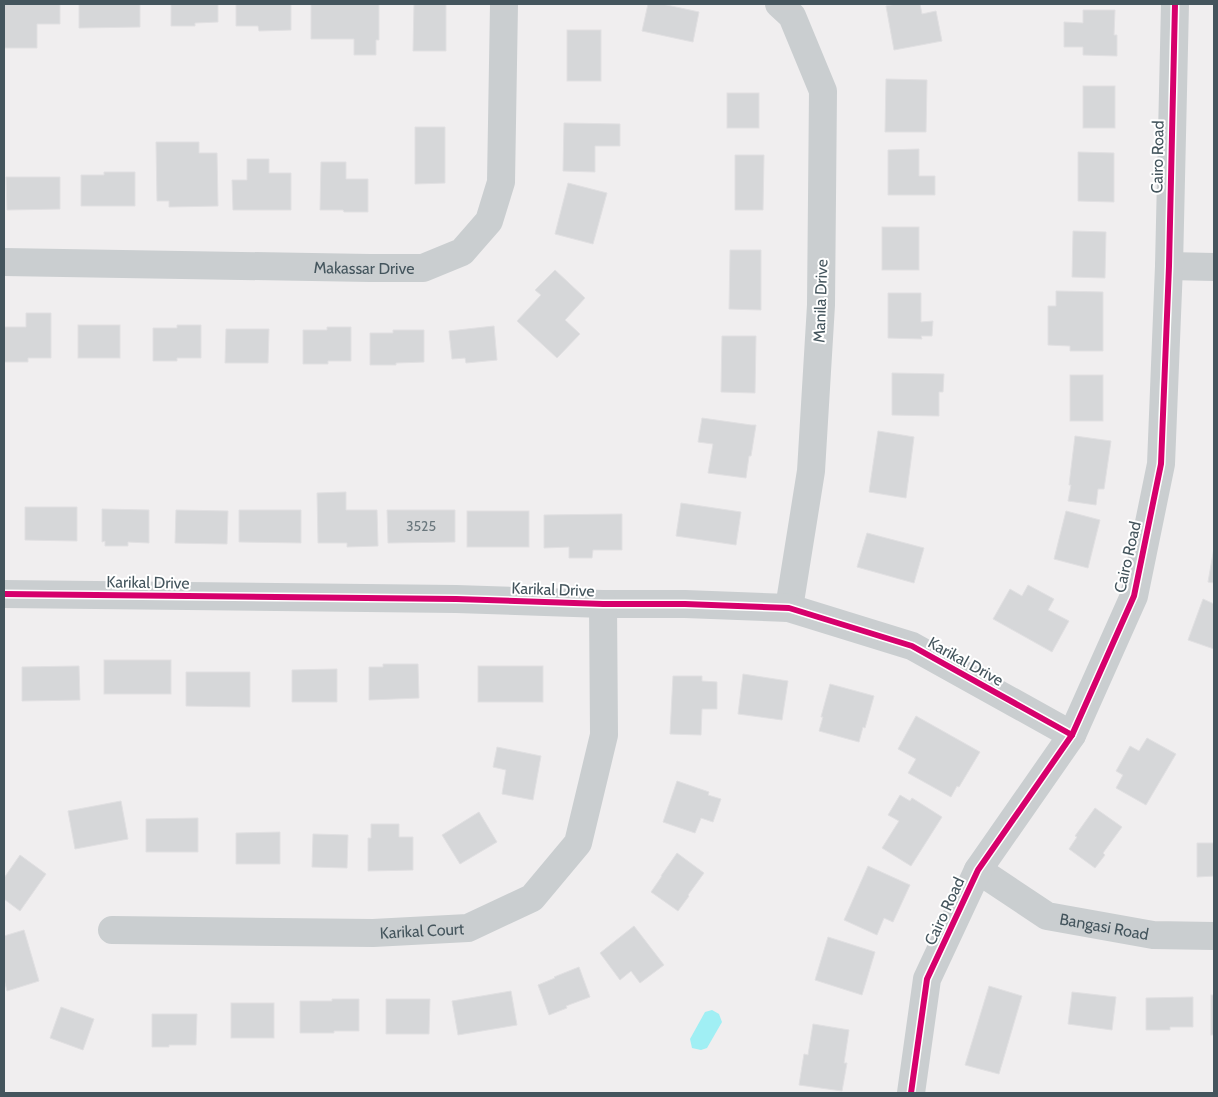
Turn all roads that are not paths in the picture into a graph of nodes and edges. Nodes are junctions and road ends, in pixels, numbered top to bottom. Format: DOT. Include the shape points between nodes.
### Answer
graph roads {
  1 [pos="504,4"];
  2 [pos="779,4"];
  3 [pos="1174,4"];
  4 [pos="4,262"];
  5 [pos="1169,266"];
  6 [pos="1214,267"];
  7 [pos="4,594"];
  8 [pos="603,604"];
  9 [pos="789,608"];
  10 [pos="1072,735"];
  11 [pos="978,870"];
  12 [pos="112,930"];
  13 [pos="1214,936"];
  14 [pos="911,1093"];
  1 -- 4 [label="street, Makassar Drive" via="501,182 489,221 462,252 424,268"];
  2 -- 9 [label="street, Manila Drive" via="792,16 822,91 821,305 811,471"];
  3 -- 5 [label="street, Cairo Road"];
  5 -- 6 [label="street"];
  5 -- 10 [label="street, Cairo Road" via="1162,464 1134,596"];
  7 -- 8 [label="street, Karikal Drive" via="456,599"];
  8 -- 9 [label="street, Karikal Drive"];
  8 -- 12 [label="street, Karikal Court" via="604,735 578,843 532,898 468,928 373,933"];
  9 -- 10 [label="street, Karikal Drive" via="912,646"];
  10 -- 11 [label="street, Cairo Road"];
  11 -- 13 [label="street, Bangasi Road" via="1047,916 1154,935"];
  11 -- 14 [label="street, Cairo Road" via="927,979"];
}
